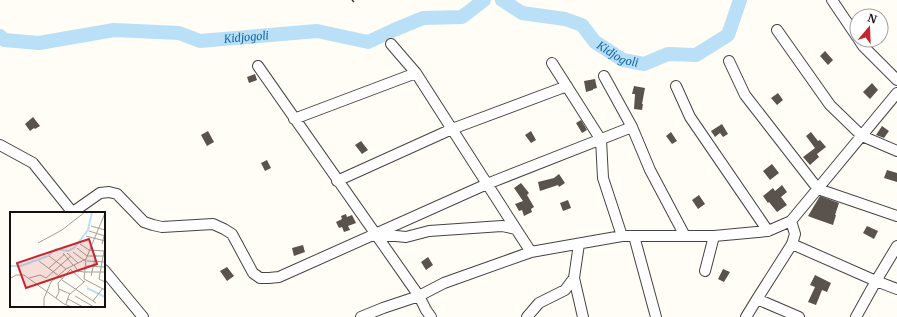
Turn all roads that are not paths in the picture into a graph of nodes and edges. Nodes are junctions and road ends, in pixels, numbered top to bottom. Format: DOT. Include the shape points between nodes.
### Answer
graph roads {
  1 [pos="832,0"];
  2 [pos="849,25"];
  3 [pos="777,30"];
  4 [pos="391,44"];
  5 [pos="865,48"];
  6 [pos="729,61"];
  7 [pos="552,63"];
  8 [pos="258,66"];
  9 [pos="416,73"];
  10 [pos="604,76"];
  11 [pos="897,80"];
  12 [pos="567,86"];
  13 [pos="676,86"];
  14 [pos="897,93"];
  15 [pos="294,119"];
  16 [pos="632,127"];
  17 [pos="452,129"];
  18 [pos="862,136"];
  19 [pos="601,140"];
  20 [pos="0,145"];
  21 [pos="897,151"];
  22 [pos="338,181"];
  23 [pos="487,184"];
  24 [pos="818,189"];
  25 [pos="72,212"];
  26 [pos="74,212"];
  27 [pos="897,216"];
  28 [pos="791,221"];
  29 [pos="516,229"];
  30 [pos="768,231"];
  31 [pos="374,234"];
  32 [pos="622,236"];
  33 [pos="634,236"];
  34 [pos="685,236"];
  35 [pos="714,236"];
  36 [pos="579,244"];
  37 [pos="792,244"];
  38 [pos="897,246"];
  39 [pos="531,252"];
  40 [pos="105,271"];
  41 [pos="705,271"];
  42 [pos="574,278"];
  43 [pos="876,281"];
  44 [pos="897,289"];
  45 [pos="419,296"];
  46 [pos="757,299"];
  47 [pos="143,317"];
  48 [pos="361,317"];
  49 [pos="431,317"];
  50 [pos="527,317"];
  51 [pos="583,317"];
  52 [pos="656,317"];
  53 [pos="746,317"];
  54 [pos="799,317"];
  55 [pos="856,317"];
  1 -- 2 [label="street"];
  3 -- 18 [label="street" via="830,105"];
  4 -- 9 [label="street"];
  5 -- 11 [label="street"];
  6 -- 24 [label="street" via="745,95"];
  7 -- 12 [label="street"];
  8 -- 15 [label="street"];
  9 -- 15 [label="street"];
  9 -- 17 [label="street"];
  10 -- 16 [label="street"];
  12 -- 17 [label="street"];
  12 -- 19 [label="street"];
  13 -- 30 [label="street" via="690,117"];
  14 -- 18 [label="street"];
  15 -- 22 [label="street"];
  16 -- 19 [label="street"];
  16 -- 34 [label="street" via="650,170"];
  17 -- 22 [label="street"];
  17 -- 23 [label="street"];
  18 -- 21 [label="street"];
  18 -- 24 [label="street"];
  19 -- 23 [label="street"];
  19 -- 32 [label="street" via="603,178"];
  20 -- 25 [label="street" via="33,163"];
  22 -- 31 [label="street"];
  23 -- 29 [label="street"];
  23 -- 31 [label="street"];
  24 -- 27 [label="street"];
  24 -- 28 [label="street"];
  26 -- 31 [label="street" via="100,193 113,193 117,194 144,222 153,226 213,224 232,234 253,273 260,278 279,277"];
  28 -- 30 [label="street"];
  28 -- 37 [label="street" via="795,234"];
  29 -- 31 [label="street" via="502,226 429,231 406,237"];
  29 -- 39 [label="street"];
  30 -- 35 [label="street"];
  31 -- 45 [label="street"];
  32 -- 33 [label="street"];
  32 -- 36 [label="street"];
  33 -- 34 [label="street"];
  33 -- 52 [label="street"];
  34 -- 35 [label="street"];
  35 -- 41 [label="street"];
  36 -- 39 [label="street"];
  36 -- 42 [label="street"];
  37 -- 43 [label="street"];
  37 -- 46 [label="street"];
  38 -- 43 [label="street"];
  39 -- 45 [label="street" via="444,283"];
  40 -- 47 [label="street"];
  42 -- 50 [label="street" via="565,290 538,303"];
  42 -- 51 [label="street"];
  43 -- 44 [label="street"];
  43 -- 55 [label="street"];
  45 -- 48 [label="street"];
  45 -- 49 [label="street"];
  46 -- 53 [label="street"];
  46 -- 54 [label="street"];
}
